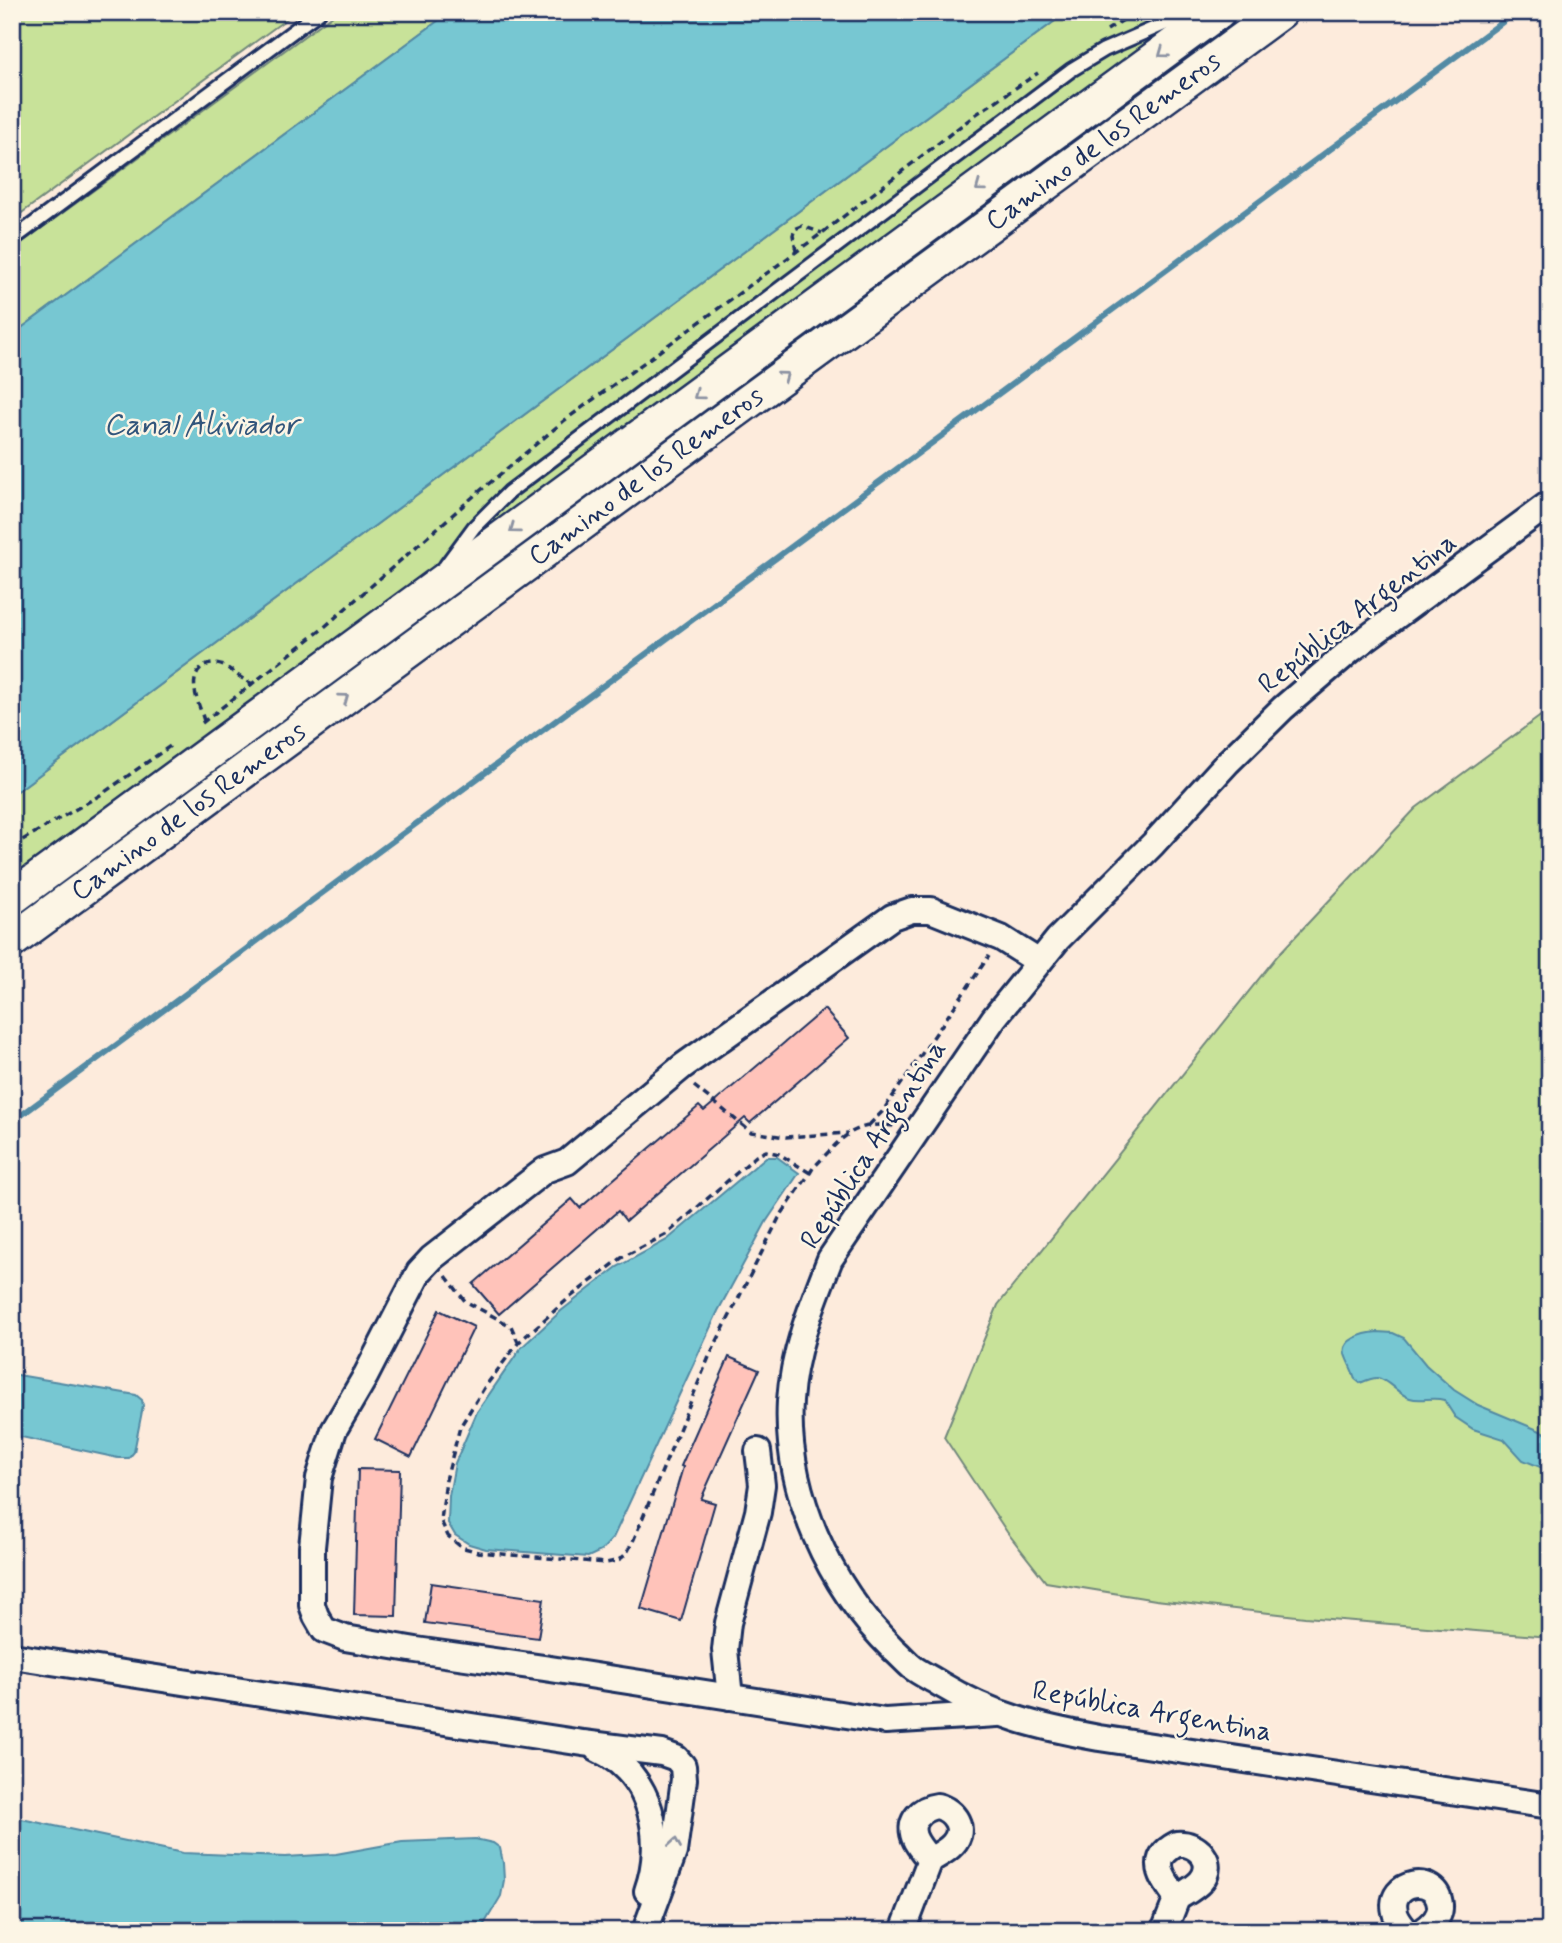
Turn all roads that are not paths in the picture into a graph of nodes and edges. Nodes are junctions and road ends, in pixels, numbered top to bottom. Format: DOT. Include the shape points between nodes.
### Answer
graph roads {
  1 [pos="319,12"];
  2 [pos="1192,12"];
  3 [pos="1218,12"];
  4 [pos="1280,12"];
  5 [pos="12,240"];
  6 [pos="1550,503"];
  7 [pos="422,597"];
  8 [pos="60,863"];
  9 [pos="12,883"];
  10 [pos="12,898"];
  11 [pos="12,941"];
  12 [pos="1039,961"];
  13 [pos="758,1451"];
  14 [pos="12,1656"];
  15 [pos="730,1697"];
  16 [pos="1001,1714"];
  17 [pos="583,1743"];
  18 [pos="1550,1806"];
  19 [pos="930,1860"];
  20 [pos="1177,1898"];
  21 [pos="633,1931"];
  22 [pos="645,1931"];
  23 [pos="903,1931"];
  24 [pos="1164,1931"];
  25 [pos="1406,1931"];
  26 [pos="1423,1931"];
  1 -- 5 [label="lane"];
  2 -- 7 [label="lane" via="1104,50 1071,70 509,492 474,527"];
  3 -- 7 [label="main road, Camino de los Remeros, one-way"];
  11 -- 4 [label="main road, Camino de los Remeros, one-way"];
  6 -- 12 [label="street, República Argentina" via="1352,649 1283,708"];
  7 -- 8 [label="main road, Camino de los Remeros"];
  8 -- 9 [label="lane"];
  8 -- 10 [label="main road, Camino de los Remeros"];
  12 -- 15 [label="street" via="1001,938 932,910 892,917 676,1072 567,1162 545,1170 432,1258 419,1272 334,1430 319,1478 312,1547 312,1605 324,1630 416,1650"];
  12 -- 16 [label="street, República Argentina" via="994,1018 830,1259 800,1342 790,1400 796,1473 808,1514 843,1589 873,1630 912,1667"];
  13 -- 15 [label="street" via="762,1485 758,1512 728,1623 725,1650"];
  14 -- 17 [label="street"];
  15 -- 16 [label="street" via="885,1721"];
  16 -- 18 [label="street, República Argentina" via="1099,1738"];
  17 -- 21 [label="street" via="622,1764 650,1807 655,1848 652,1880"];
  22 -- 17 [label="street, one-way" via="674,1852 683,1766 662,1753"];
  19 -- 23 [label="street"];
  20 -- 24 [label="street"];
  25 -- 26 [label="street" via="1395,1916 1394,1900 1403,1888 1418,1883 1432,1889 1440,1902 1434,1923"];
}
